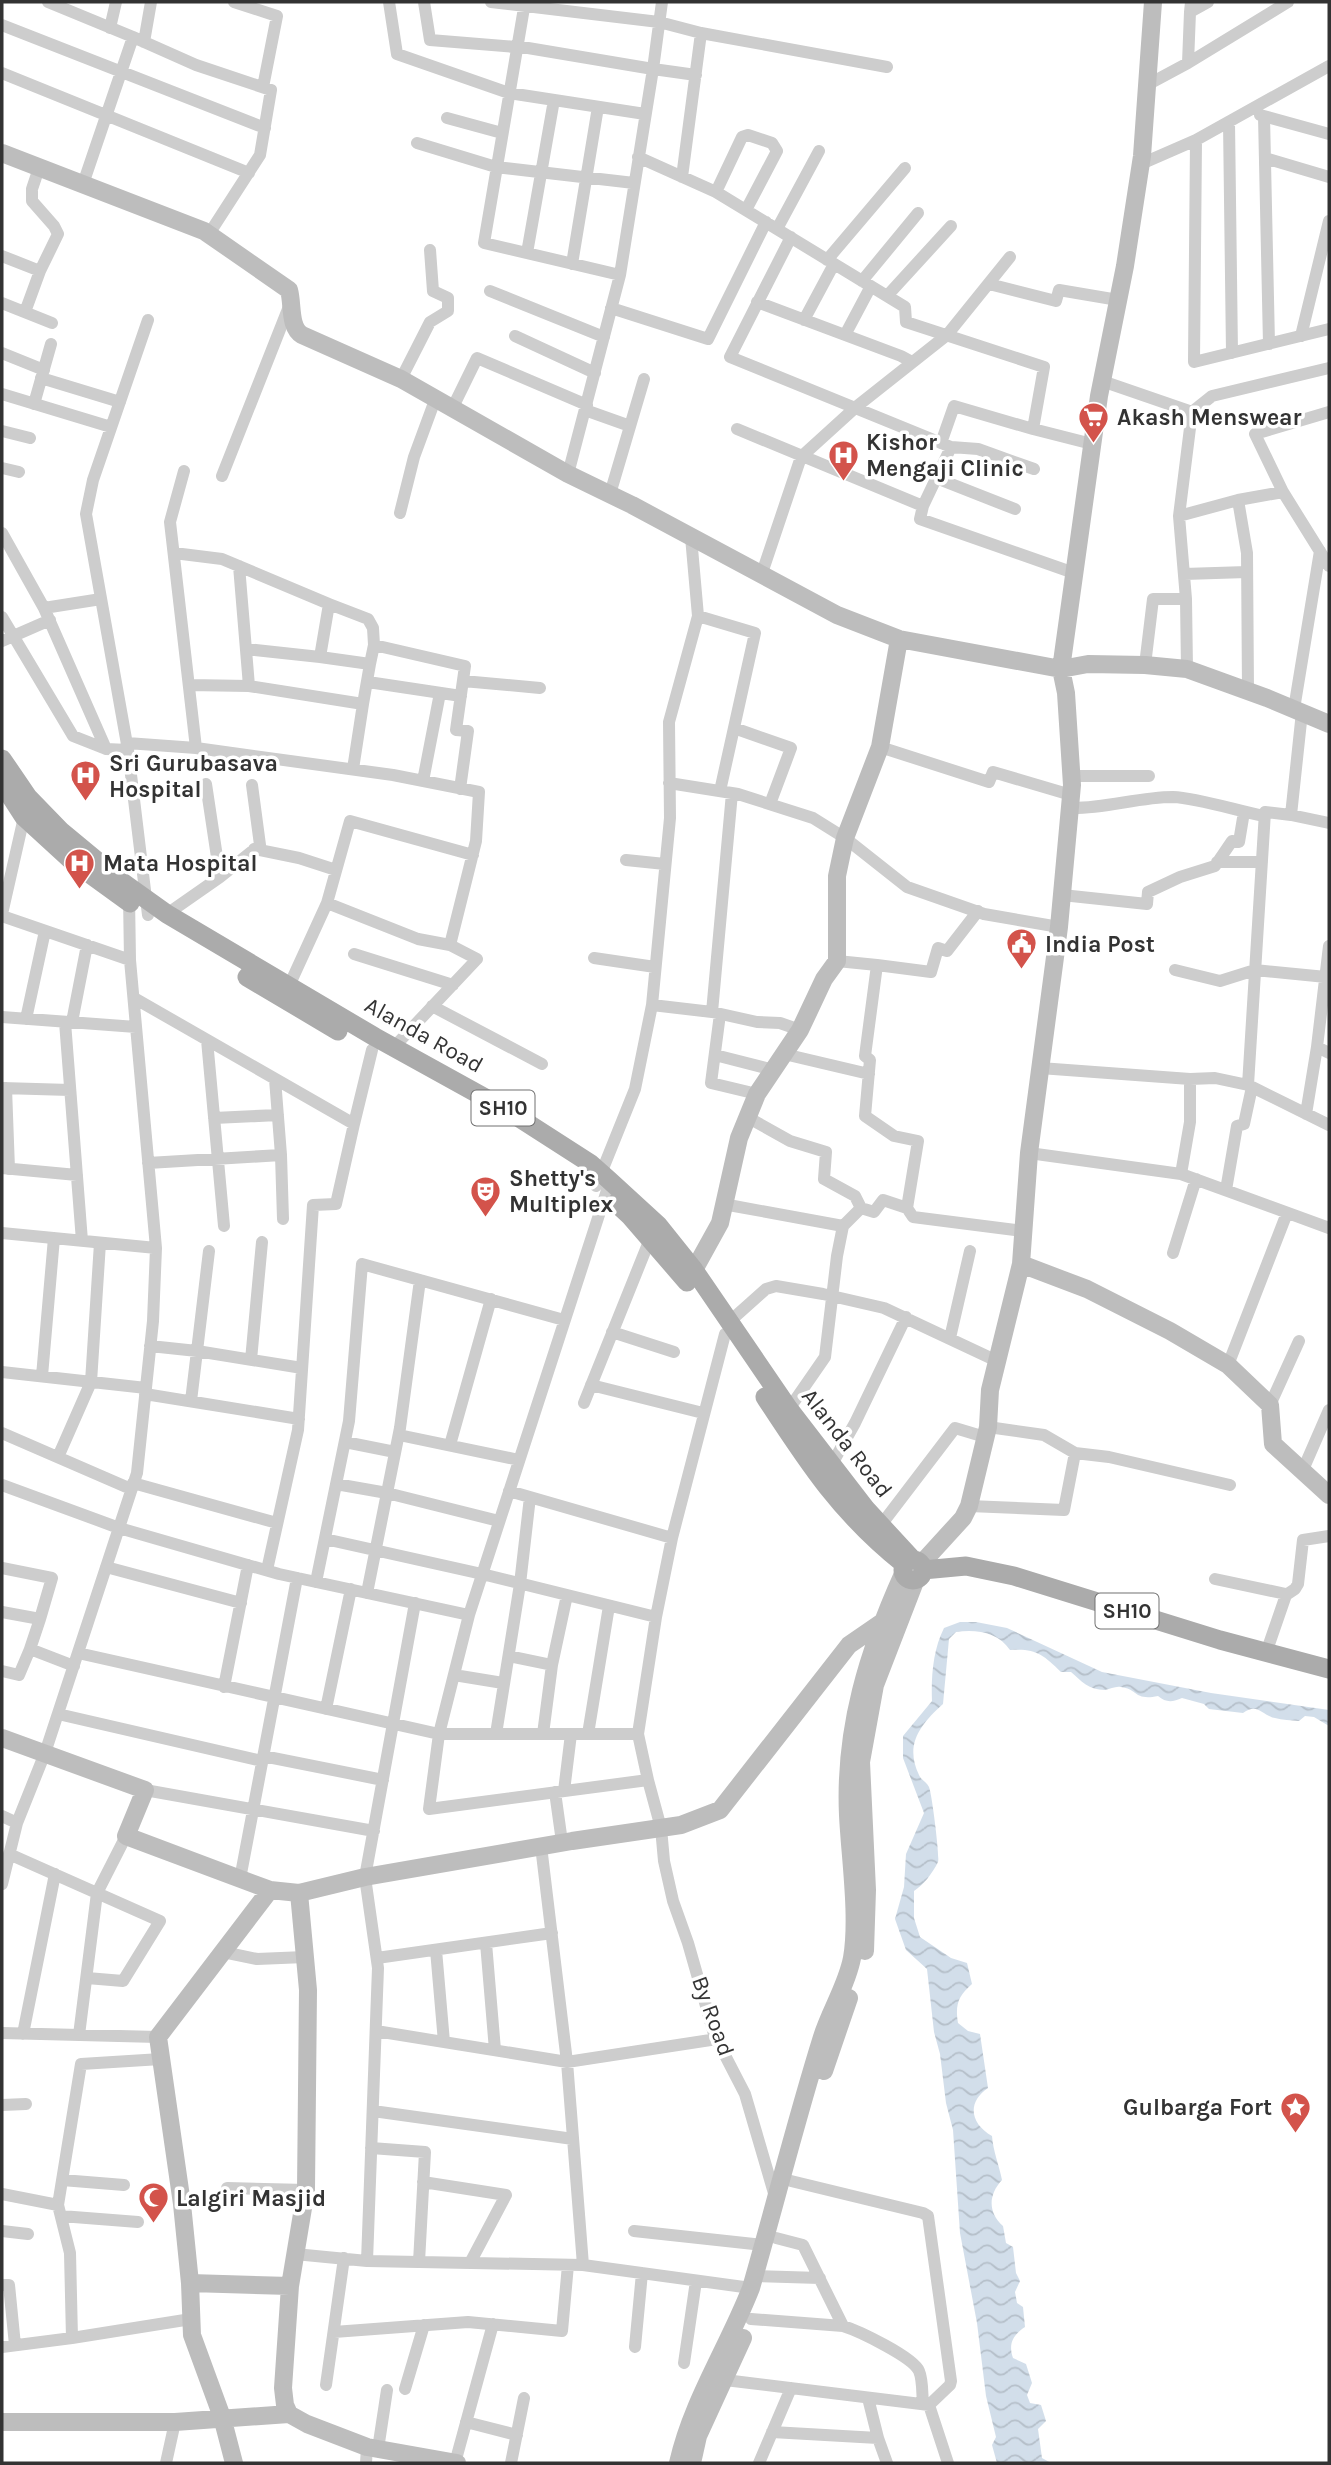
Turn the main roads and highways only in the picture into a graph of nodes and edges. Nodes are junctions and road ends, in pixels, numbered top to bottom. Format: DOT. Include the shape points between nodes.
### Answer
graph roads {
  1 [pos="4,771"];
  2 [pos="144,903"];
  3 [pos="545,1141"];
  4 [pos="603,1184"];
  5 [pos="685,1266"];
  6 [pos="727,1328"];
  7 [pos="876,1531"];
  8 [pos="1329,1669"];
  1 -- 2 [label="main road, Alanda Road / SH10" via="61,831"];
  1 -- 2 [label="main road, Alanda Road / SH10" via="24,817 72,861"];
  2 -- 3 [label="main road, Alanda Road / SH10" via="507,1110"];
  2 -- 3 [label="main road, Alanda Road / SH10" via="288,1002"];
  3 -- 4 [label="main road, Alanda Road / SH10"];
  4 -- 5 [label="main road, Alanda Road / SH10" via="650,1239"];
  4 -- 5 [label="main road, Alanda Road / SH10" via="658,1226"];
  5 -- 6 [label="main road, Alanda Road / SH10"];
  6 -- 7 [label="main road, Alanda Road / SH10" via="866,1509"];
  6 -- 7 [label="main road, Alanda Road / SH10" via="809,1464 851,1517"];
  7 -- 8 [label="main road, Alanda Road / SH10" via="913,1569 966,1566 1014,1576"];
}
